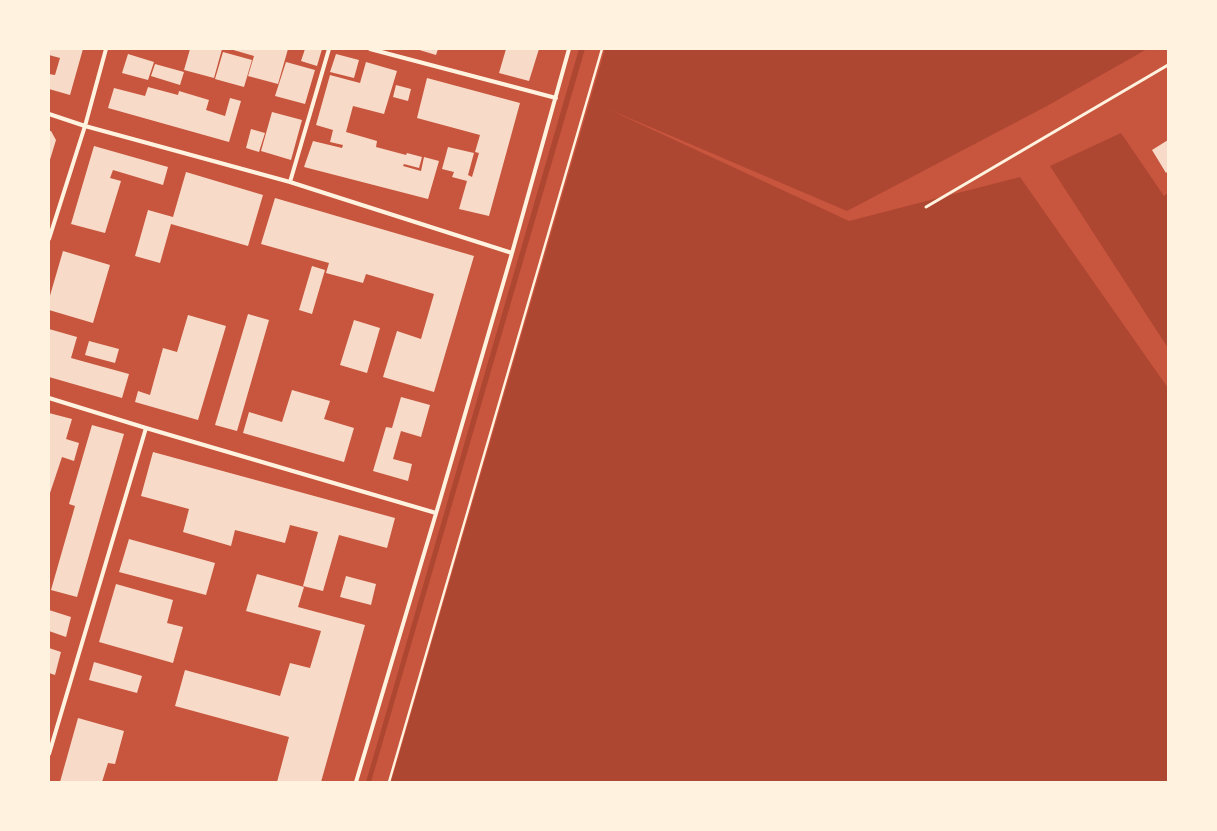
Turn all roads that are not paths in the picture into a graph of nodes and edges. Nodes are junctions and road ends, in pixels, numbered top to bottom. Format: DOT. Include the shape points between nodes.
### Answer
graph roads {
  1 [pos="106,49"];
  2 [pos="329,49"];
  3 [pos="370,49"];
  4 [pos="568,49"];
  5 [pos="1168,65"];
  6 [pos="556,98"];
  7 [pos="49,114"];
  8 [pos="85,126"];
  9 [pos="290,182"];
  10 [pos="926,207"];
  11 [pos="49,239"];
  12 [pos="512,253"];
  13 [pos="49,398"];
  14 [pos="146,428"];
  15 [pos="436,514"];
  16 [pos="49,754"];
  17 [pos="356,782"];
  1 -- 8 [label="street"];
  2 -- 9 [label="street"];
  3 -- 6 [label="street"];
  4 -- 6 [label="street"];
  5 -- 10 [label="lane"];
  6 -- 12 [label="street"];
  7 -- 8 [label="street"];
  8 -- 9 [label="street"];
  8 -- 11 [label="street"];
  9 -- 12 [label="street"];
  12 -- 15 [label="street"];
  13 -- 14 [label="street"];
  14 -- 15 [label="street"];
  14 -- 16 [label="street"];
  15 -- 17 [label="street"];
}
